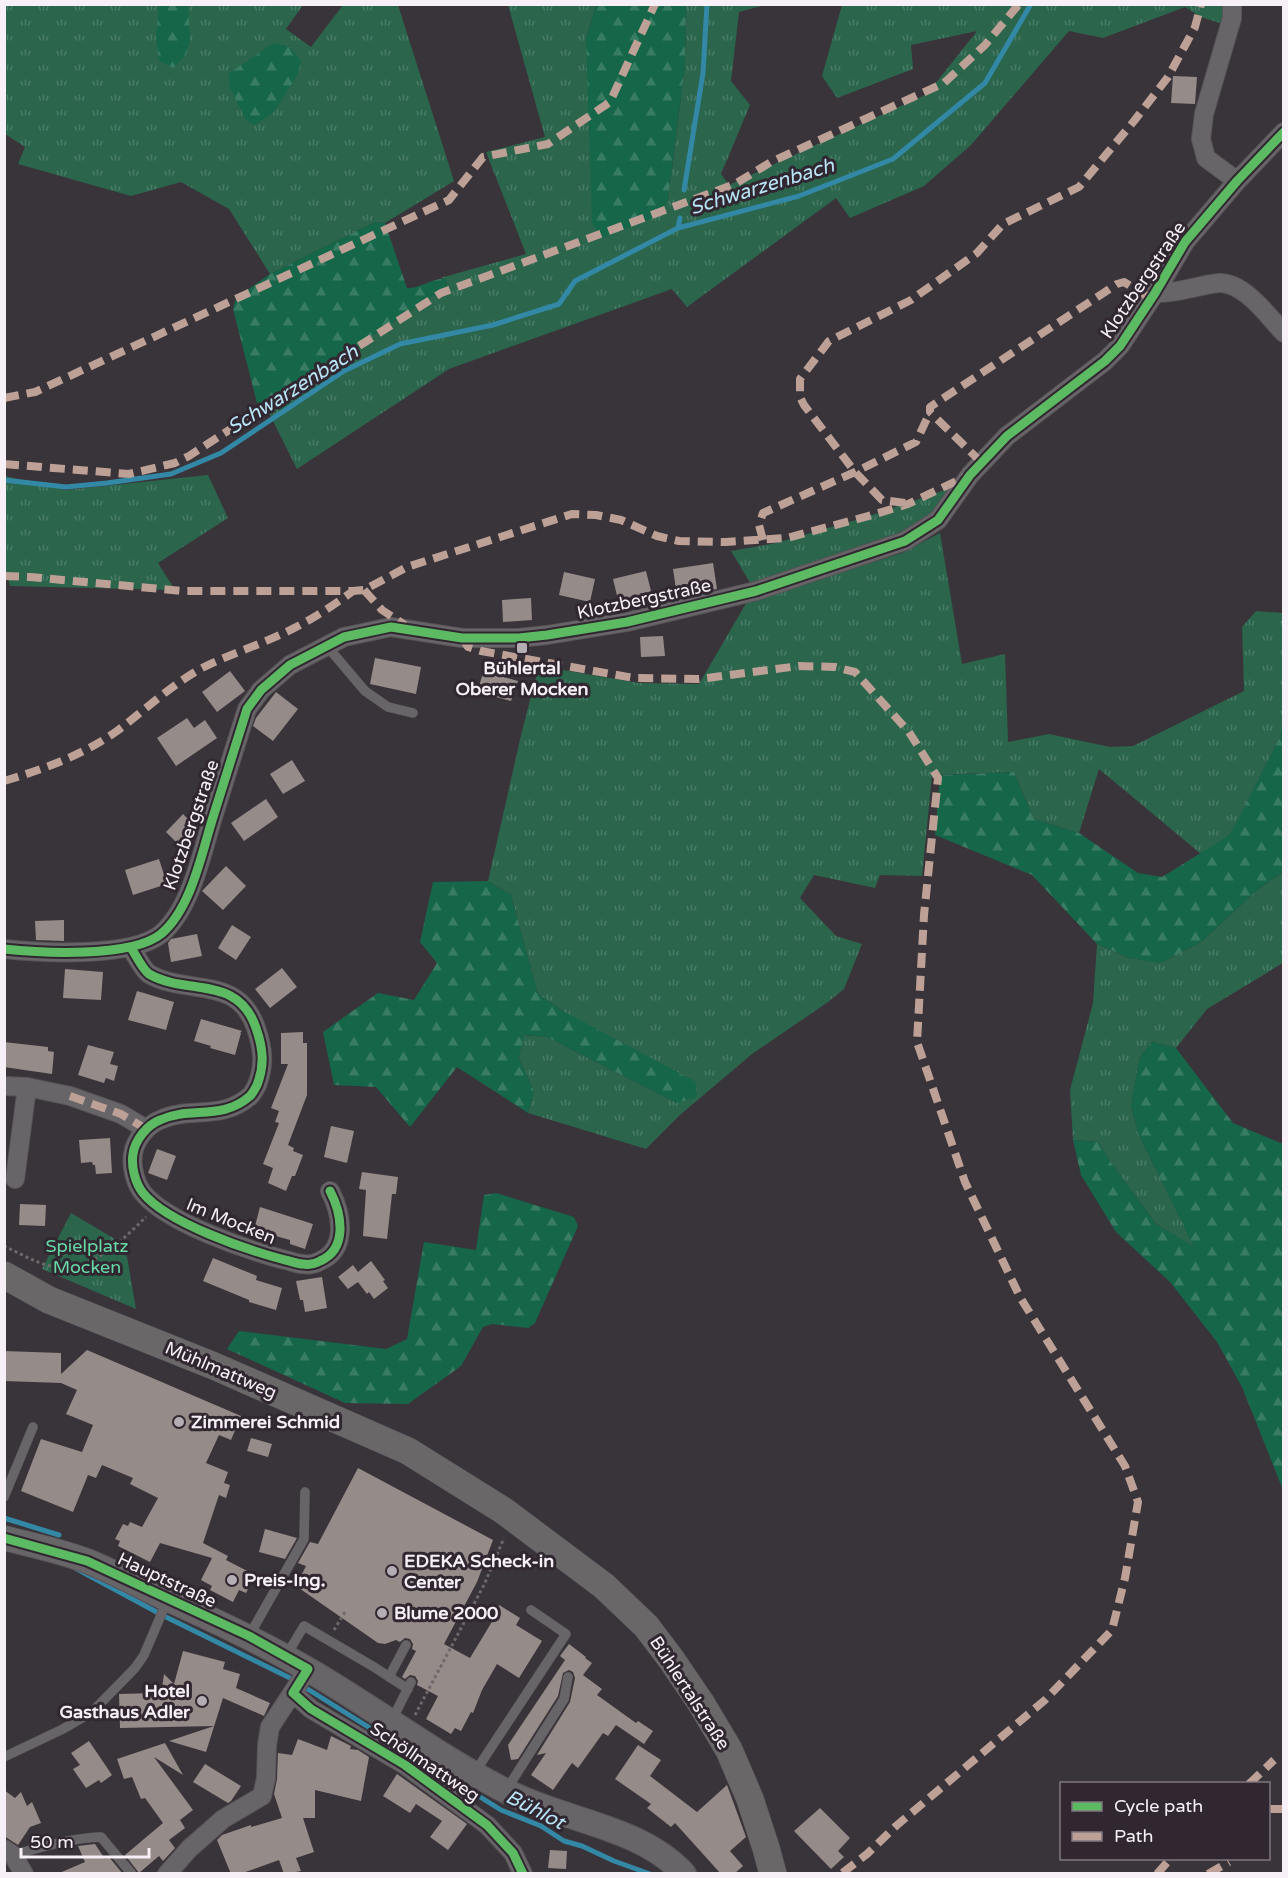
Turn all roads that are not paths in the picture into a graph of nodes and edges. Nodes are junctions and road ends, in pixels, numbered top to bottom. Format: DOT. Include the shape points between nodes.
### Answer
graph roads {
  1 [pos="1232,4"];
  2 [pos="1284,132"];
  3 [pos="1237,181"];
  4 [pos="1155,293"];
  5 [pos="1284,333"];
  6 [pos="326,645"];
  7 [pos="413,713"];
  8 [pos="131,948"];
  9 [pos="4,950"];
  10 [pos="4,1086"];
  11 [pos="27,1087"];
  12 [pos="146,1129"];
  13 [pos="15,1179"];
  14 [pos="330,1191"];
  15 [pos="4,1275"];
  16 [pos="33,1427"];
  17 [pos="305,1492"];
  18 [pos="4,1497"];
  19 [pos="4,1538"];
  20 [pos="612,1594"];
  21 [pos="166,1603"];
  22 [pos="531,1610"];
  23 [pos="249,1636"];
  24 [pos="406,1645"];
  25 [pos="285,1657"];
  26 [pos="389,1677"];
  27 [pos="568,1677"];
  28 [pos="301,1680"];
  29 [pos="399,1727"];
  30 [pos="4,1757"];
  31 [pos="474,1772"];
  32 [pos="506,1791"];
  33 [pos="9,1852"];
  34 [pos="24,1874"];
  35 [pos="132,1874"];
  36 [pos="167,1874"];
  37 [pos="523,1874"];
  38 [pos="684,1874"];
  39 [pos="773,1874"];
  1 -- 3 [label="street" via="1232,18 1204,114 1201,139 1206,158"];
  2 -- 3 [label="street, Klotzbergstraße"];
  3 -- 4 [label="street, Klotzbergstraße" via="1185,242"];
  4 -- 5 [label="street" via="1171,294 1219,284 1236,286"];
  4 -- 6 [label="street, Klotzbergstraße" via="1120,346 1105,361 1007,436 970,475 938,520 905,541 756,591 627,622 519,638 462,638 391,627"];
  6 -- 7 [label="lane" via="365,690 388,707"];
  6 -- 8 [label="street, Klotzbergstraße" via="290,665 246,709 193,882 178,913 160,934"];
  8 -- 9 [label="street, Klotzbergstraße" via="101,952"];
  8 -- 12 [label="street" via="147,973 228,993 242,1004 256,1026 263,1058 252,1095 235,1107 173,1115"];
  10 -- 11 [label="street"];
  11 -- 12 [label="street" via="70,1096 122,1114"];
  11 -- 13 [label="street"];
  12 -- 14 [label="street, Im Mocken" via="133,1155 136,1180 143,1193 198,1230 275,1257 302,1264 315,1264 329,1257 338,1245 341,1224 338,1205"];
  15 -- 20 [label="main road, Mühlmattweg" via="49,1300 408,1450 515,1519"];
  16 -- 18 [label="lane"];
  17 -- 23 [label="lane" via="304,1539"];
  19 -- 21 [label="street, Hauptstraße" via="87,1561"];
  20 -- 39 [label="main road, Bühlertalstraße" via="646,1626 671,1659 729,1750 750,1799"];
  21 -- 23 [label="street, Hauptstraße"];
  21 -- 30 [label="lane" via="144,1655 92,1712"];
  22 -- 31 [label="lane" via="566,1634"];
  23 -- 25 [label="street, Hauptstraße"];
  24 -- 26 [label="lane"];
  25 -- 26 [label="lane" via="304,1626"];
  25 -- 28 [label="street, Hauptstraße"];
  26 -- 29 [label="lane" via="409,1686"];
  27 -- 32 [label="lane" via="564,1699"];
  28 -- 29 [label="street, Hauptstraße"];
  28 -- 36 [label="street" via="270,1727 262,1796 223,1819"];
  28 -- 37 [label="street, Schöllmattweg" via="311,1709 405,1765 487,1825 513,1853"];
  29 -- 31 [label="street, Hauptstraße"];
  31 -- 32 [label="street, Hauptstraße"];
  32 -- 38 [label="street, Hauptstraße" via="634,1839 658,1852"];
  33 -- 34 [label="street"];
  33 -- 35 [label="lane" via="101,1837"];
}
